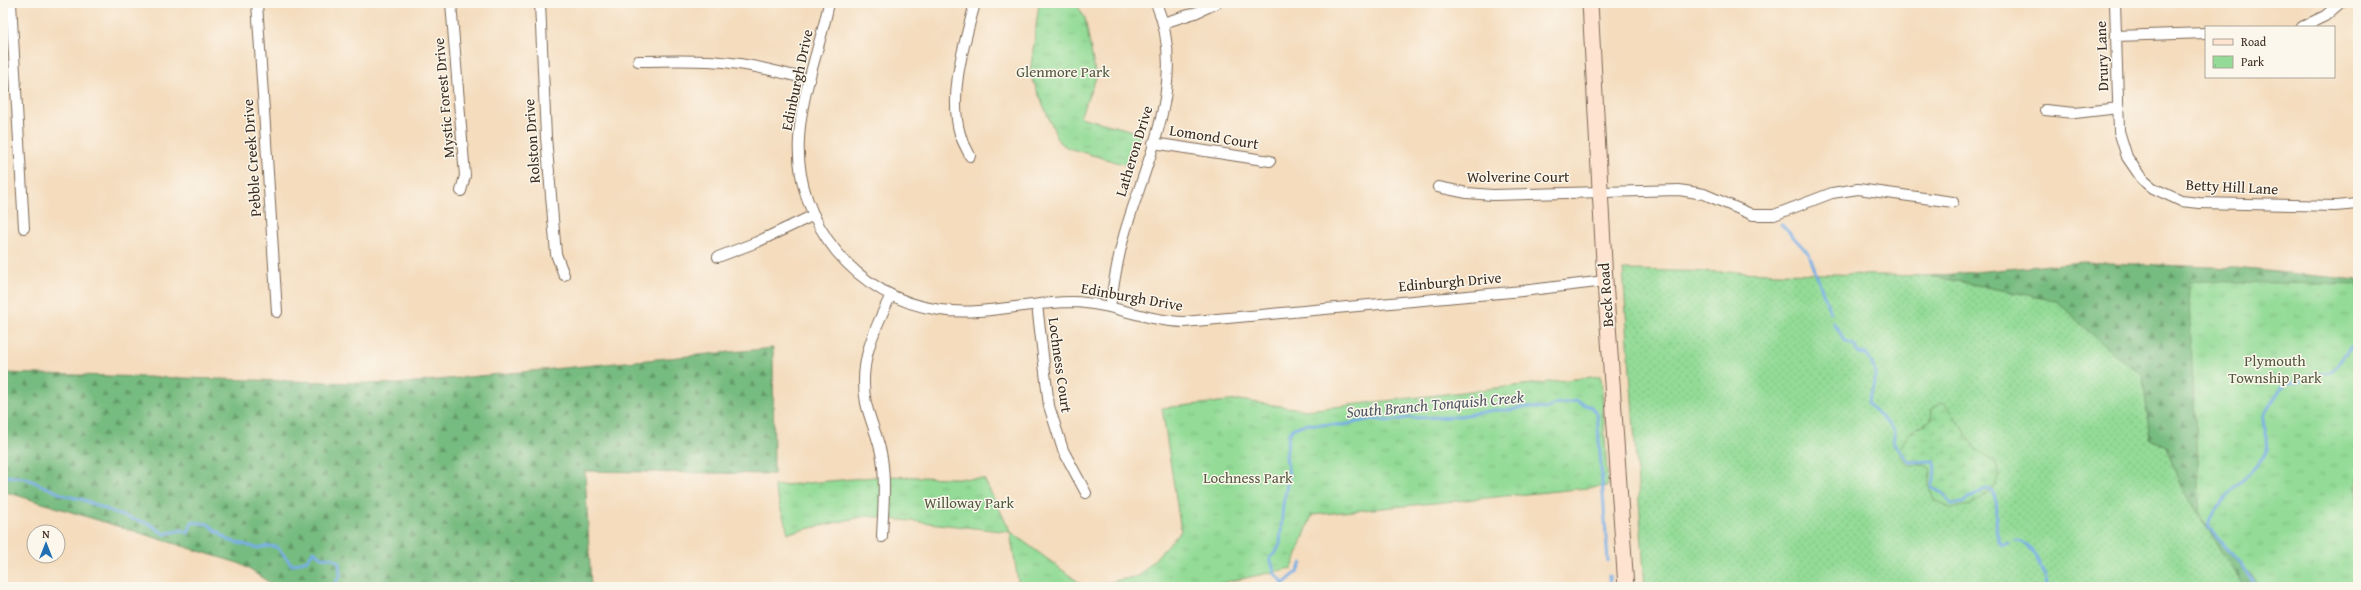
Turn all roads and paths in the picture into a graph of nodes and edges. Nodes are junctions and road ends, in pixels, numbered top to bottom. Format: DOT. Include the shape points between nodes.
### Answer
graph roads {
  1 [pos="11,3"];
  2 [pos="257,3"];
  3 [pos="451,3"];
  4 [pos="540,3"];
  5 [pos="829,3"];
  6 [pos="975,3"];
  7 [pos="1156,3"];
  8 [pos="1217,3"];
  9 [pos="1590,3"];
  10 [pos="2115,3"];
  11 [pos="2340,3"];
  12 [pos="1163,23"];
  13 [pos="2304,26"];
  14 [pos="2205,33"];
  15 [pos="2116,36"];
  16 [pos="638,61"];
  17 [pos="810,80"];
  18 [pos="2118,108"];
  19 [pos="2045,110"];
  20 [pos="1153,143"];
  21 [pos="970,156"];
  22 [pos="1270,161"];
  23 [pos="1438,187"];
  24 [pos="461,191"];
  25 [pos="1599,192"];
  26 [pos="1953,202"];
  27 [pos="2358,204"];
  28 [pos="814,215"];
  29 [pos="24,228"];
  30 [pos="718,257"];
  31 [pos="564,275"];
  32 [pos="1605,281"];
  33 [pos="891,295"];
  34 [pos="1037,305"];
  35 [pos="1110,307"];
  36 [pos="277,312"];
  37 [pos="1086,493"];
  38 [pos="882,537"];
  39 [pos="1626,587"];
  1 -- 29 [label="street"];
  2 -- 36 [label="street, Pebble Creek Drive"];
  3 -- 24 [label="street, Mystic Forest Drive" via="465,176"];
  4 -- 31 [label="street, Rolston Drive" via="546,137 556,254"];
  5 -- 17 [label="street, Edinburgh Drive"];
  6 -- 21 [label="street" via="958,79 957,120"];
  7 -- 12 [label="street, Latheron Drive"];
  8 -- 12 [label="street"];
  9 -- 25 [label="main road, Beck Road"];
  10 -- 15 [label="street, Drury Lane"];
  11 -- 13 [label="street" via="2325,16"];
  12 -- 20 [label="street, Latheron Drive" via="1168,49 1169,79"];
  14 -- 15 [label="street"];
  15 -- 18 [label="street, Drury Lane"];
  16 -- 17 [label="street" via="705,60 770,69"];
  17 -- 28 [label="street, Edinburgh Drive" via="801,118 799,153 803,182"];
  18 -- 19 [label="street" via="2075,113"];
  18 -- 27 [label="street, Betty Hill Lane" via="2120,131 2127,157 2142,179 2166,196 2199,203 2335,206"];
  20 -- 22 [label="street, Lomond Court"];
  20 -- 35 [label="street, Latheron Drive" via="1125,231"];
  23 -- 25 [label="street, Wolverine Court" via="1493,195"];
  25 -- 26 [label="street, Wolverine Court" via="1679,190 1704,194 1753,215 1774,215 1832,193 1858,189"];
  25 -- 32 [label="main road, Beck Road"];
  28 -- 30 [label="street"];
  28 -- 33 [label="street, Edinburgh Drive" via="826,238 845,262 868,282"];
  32 -- 35 [label="street, Edinburgh Drive" via="1184,322 1163,321"];
  32 -- 39 [label="main road, Beck Road"];
  33 -- 34 [label="street, Edinburgh Drive" via="923,307 953,311"];
  33 -- 38 [label="street" via="870,341 864,376 866,404 879,444 885,479"];
  34 -- 35 [label="street, Edinburgh Drive" via="1073,302"];
  34 -- 37 [label="street, Lochness Court" via="1049,406 1063,450"];
}
